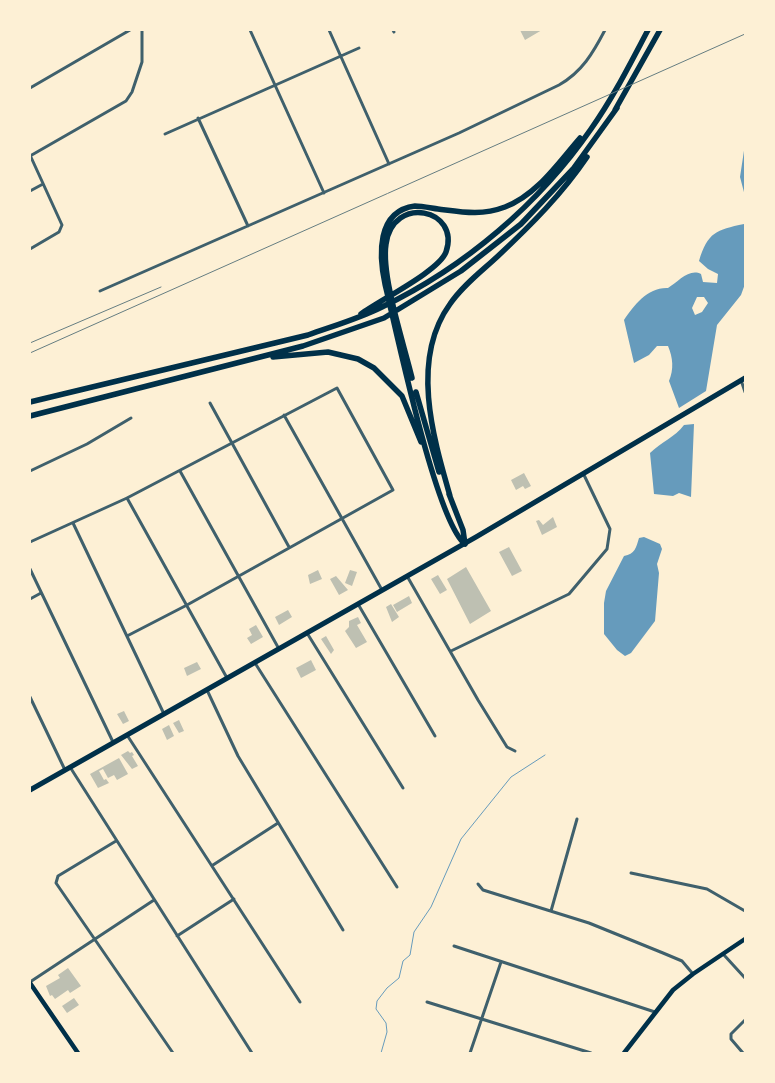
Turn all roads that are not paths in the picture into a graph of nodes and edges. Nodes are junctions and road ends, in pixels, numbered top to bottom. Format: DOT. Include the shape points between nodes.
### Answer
graph roads {
  1 [pos="130,30"];
  2 [pos="142,30"];
  3 [pos="250,30"];
  4 [pos="329,30"];
  5 [pos="605,30"];
  6 [pos="647,30"];
  7 [pos="662,30"];
  8 [pos="359,48"];
  9 [pos="341,57"];
  10 [pos="274,86"];
  11 [pos="30,88"];
  12 [pos="616,108"];
  13 [pos="600,116"];
  14 [pos="198,118"];
  15 [pos="165,134"];
  16 [pos="30,155"];
  17 [pos="389,164"];
  18 [pos="43,184"];
  19 [pos="30,192"];
  20 [pos="324,193"];
  21 [pos="248,226"];
  22 [pos="30,249"];
  23 [pos="100,291"];
  24 [pos="352,320"];
  25 [pos="254,359"];
  26 [pos="743,379"];
  27 [pos="745,392"];
  28 [pos="30,402"];
  29 [pos="210,403"];
  30 [pos="284,415"];
  31 [pos="30,416"];
  32 [pos="131,418"];
  33 [pos="232,443"];
  34 [pos="431,468"];
  35 [pos="30,471"];
  36 [pos="180,471"];
  37 [pos="584,475"];
  38 [pos="450,496"];
  39 [pos="127,498"];
  40 [pos="342,518"];
  41 [pos="73,523"];
  42 [pos="30,542"];
  43 [pos="465,544"];
  44 [pos="289,547"];
  45 [pos="30,569"];
  46 [pos="238,576"];
  47 [pos="407,576"];
  48 [pos="382,590"];
  49 [pos="41,593"];
  50 [pos="30,599"];
  51 [pos="358,604"];
  52 [pos="187,605"];
  53 [pos="307,633"];
  54 [pos="128,636"];
  55 [pos="279,649"];
  56 [pos="451,651"];
  57 [pos="254,663"];
  58 [pos="227,678"];
  59 [pos="207,690"];
  60 [pos="30,697"];
  61 [pos="164,714"];
  62 [pos="128,735"];
  63 [pos="435,736"];
  64 [pos="113,742"];
  65 [pos="516,751"];
  66 [pos="67,768"];
  67 [pos="403,788"];
  68 [pos="30,790"];
  69 [pos="577,819"];
  70 [pos="278,823"];
  71 [pos="116,841"];
  72 [pos="214,865"];
  73 [pos="631,873"];
  74 [pos="478,884"];
  75 [pos="397,887"];
  76 [pos="234,899"];
  77 [pos="154,900"];
  78 [pos="551,911"];
  79 [pos="745,911"];
  80 [pos="343,930"];
  81 [pos="176,936"];
  82 [pos="94,939"];
  83 [pos="745,939"];
  84 [pos="454,946"];
  85 [pos="724,955"];
  86 [pos="500,962"];
  87 [pos="693,974"];
  88 [pos="745,978"];
  89 [pos="30,982"];
  90 [pos="300,1002"];
  91 [pos="427,1002"];
  92 [pos="655,1012"];
  93 [pos="481,1018"];
  94 [pos="745,1020"];
  95 [pos="78,1053"];
  96 [pos="173,1053"];
  97 [pos="252,1053"];
  98 [pos="470,1053"];
  99 [pos="591,1053"];
  100 [pos="624,1053"];
  101 [pos="743,1053"];
  1 -- 11 [label="street"];
  2 -- 16 [label="street" via="142,62 126,101"];
  3 -- 10 [label="street"];
  4 -- 9 [label="street"];
  5 -- 17 [label="street" via="585,64 569,79"];
  6 -- 13 [label="highway"];
  7 -- 12 [label="highway"];
  8 -- 9 [label="street"];
  9 -- 10 [label="street"];
  9 -- 17 [label="street"];
  10 -- 14 [label="street"];
  10 -- 20 [label="street"];
  12 -- 25 [label="highway" via="573,169 521,224 476,260 384,318"];
  12 -- 38 [label="highway" via="565,188 455,297 437,329 430,367 430,402 436,446"];
  13 -- 24 [label="highway" via="562,167 515,216 472,251 401,297"];
  13 -- 34 [label="highway" via="546,177 507,206 473,214 414,206 397,214 384,232 380,263"];
  14 -- 15 [label="street"];
  14 -- 21 [label="street"];
  16 -- 18 [label="street"];
  17 -- 20 [label="street"];
  18 -- 19 [label="street"];
  18 -- 22 [label="street" via="62,227"];
  20 -- 21 [label="street"];
  21 -- 23 [label="street"];
  24 -- 28 [label="highway" via="271,344"];
  24 -- 38 [label="highway" via="380,300 400,290 440,262 448,241 441,222 431,214 411,213 396,222 387,237 385,261 416,395 434,457"];
  25 -- 31 [label="highway"];
  25 -- 34 [label="highway" via="328,352 358,359 374,368 402,396"];
  26 -- 27 [label="street"];
  26 -- 37 [label="main road"];
  29 -- 33 [label="street"];
  30 -- 33 [label="street"];
  30 -- 40 [label="street"];
  30 -- 40 [label="street" via="337,388 393,490"];
  32 -- 35 [label="street" via="87,444"];
  33 -- 36 [label="street"];
  33 -- 44 [label="street"];
  34 -- 43 [label="highway" via="456,534"];
  36 -- 39 [label="street"];
  36 -- 46 [label="street"];
  37 -- 43 [label="main road"];
  37 -- 56 [label="street" via="610,529 607,549 573,591"];
  38 -- 43 [label="highway"];
  39 -- 41 [label="street"];
  39 -- 52 [label="street"];
  40 -- 44 [label="street"];
  40 -- 48 [label="street"];
  41 -- 42 [label="street"];
  41 -- 54 [label="street"];
  43 -- 47 [label="main road"];
  44 -- 46 [label="street"];
  45 -- 49 [label="street"];
  46 -- 52 [label="street"];
  46 -- 55 [label="street"];
  47 -- 48 [label="main road"];
  47 -- 56 [label="street"];
  48 -- 51 [label="main road"];
  49 -- 50 [label="street"];
  49 -- 64 [label="street"];
  51 -- 53 [label="main road"];
  51 -- 63 [label="street"];
  52 -- 54 [label="street"];
  52 -- 58 [label="street"];
  53 -- 55 [label="main road"];
  53 -- 67 [label="street"];
  54 -- 61 [label="street"];
  55 -- 57 [label="main road"];
  56 -- 65 [label="street" via="507,747"];
  57 -- 58 [label="main road"];
  57 -- 75 [label="street"];
  58 -- 59 [label="main road"];
  59 -- 61 [label="main road"];
  59 -- 70 [label="street" via="238,756"];
  60 -- 66 [label="street"];
  61 -- 62 [label="main road"];
  62 -- 64 [label="main road"];
  62 -- 72 [label="street"];
  64 -- 66 [label="main road"];
  66 -- 68 [label="main road"];
  66 -- 71 [label="street"];
  69 -- 78 [label="street"];
  70 -- 72 [label="street"];
  70 -- 80 [label="street"];
  71 -- 77 [label="street"];
  71 -- 82 [label="street" via="58,876 56,883"];
  72 -- 76 [label="street"];
  73 -- 79 [label="street" via="707,888"];
  74 -- 78 [label="street" via="483,890"];
  76 -- 81 [label="street"];
  76 -- 90 [label="street"];
  77 -- 81 [label="street"];
  77 -- 82 [label="street"];
  78 -- 87 [label="street" via="680,960"];
  81 -- 97 [label="street"];
  82 -- 89 [label="street"];
  82 -- 96 [label="street"];
  83 -- 85 [label="main road"];
  84 -- 86 [label="street"];
  85 -- 87 [label="main road"];
  85 -- 88 [label="street"];
  86 -- 92 [label="street"];
  86 -- 93 [label="street"];
  87 -- 92 [label="main road" via="673,990"];
  89 -- 95 [label="main road"];
  91 -- 93 [label="street"];
  92 -- 100 [label="main road"];
  93 -- 98 [label="street"];
  93 -- 99 [label="street"];
  94 -- 101 [label="street" via="731,1034"];
}
